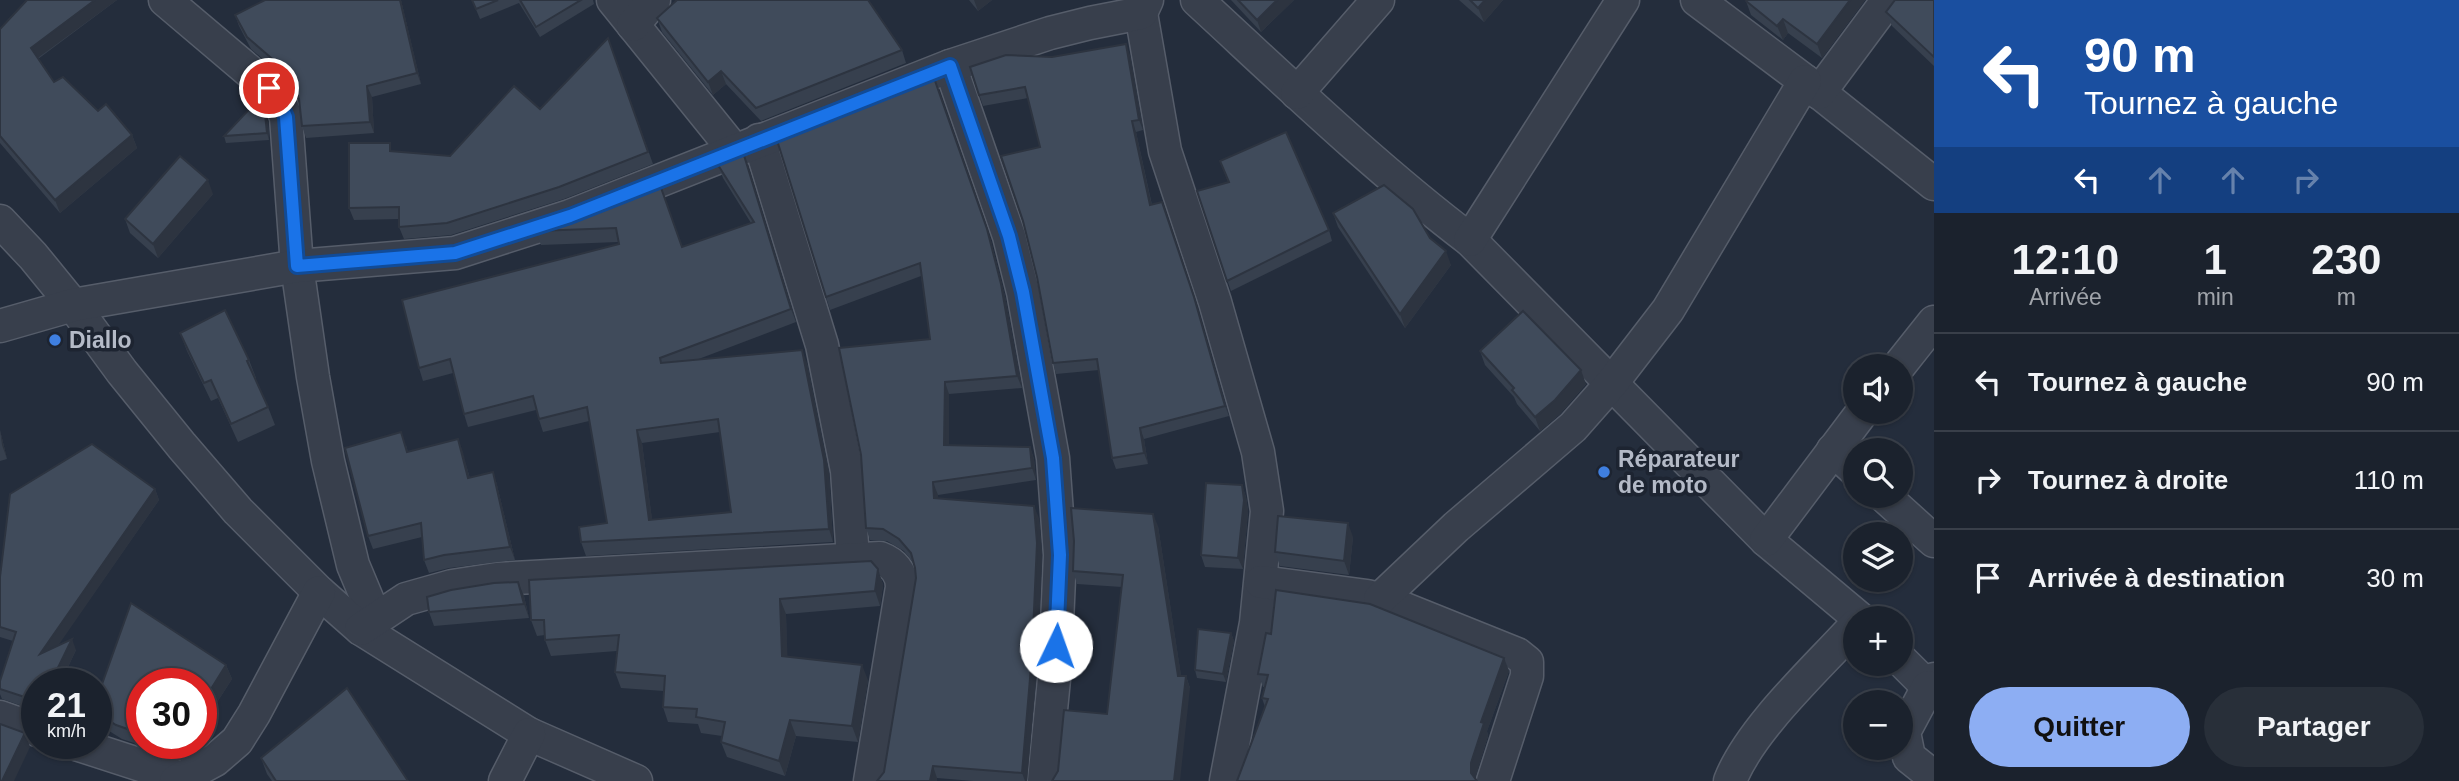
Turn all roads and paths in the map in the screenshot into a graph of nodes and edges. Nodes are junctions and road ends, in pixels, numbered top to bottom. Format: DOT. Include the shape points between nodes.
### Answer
graph roads {
  1 [pos="165,0"];
  2 [pos="613,0"];
  3 [pos="654,0"];
  4 [pos="1197,0"];
  5 [pos="1378,0"];
  6 [pos="1623,0"];
  7 [pos="1697,0"];
  8 [pos="1888,0"];
  9 [pos="1144,7"];
  10 [pos="634,24"];
  11 [pos="950,66"];
  12 [pos="1812,87"];
  13 [pos="1297,93"];
  14 [pos="747,145"];
  15 [pos="1934,184"];
  16 [pos="0,221"];
  17 [pos="1470,240"];
  18 [pos="33,256"];
  19 [pos="0,258"];
  20 [pos="297,266"];
  21 [pos="73,305"];
  22 [pos="1934,322"];
  23 [pos="0,326"];
  24 [pos="1909,354"];
  25 [pos="1611,384"];
  26 [pos="1843,461"];
  27 [pos="1897,508"];
  28 [pos="1766,540"];
  29 [pos="1934,541"];
  30 [pos="853,558"];
  31 [pos="1261,582"];
  32 [pos="319,592"];
  33 [pos="1380,599"];
  34 [pos="1845,606"];
  35 [pos="369,624"];
  36 [pos="1843,639"];
  37 [pos="1913,669"];
  38 [pos="1931,683"];
  39 [pos="0,717"];
  40 [pos="21,724"];
  41 [pos="529,734"];
  42 [pos="112,757"];
  43 [pos="1934,777"];
  44 [pos="178,780"];
  45 [pos="505,781"];
  46 [pos="636,781"];
  47 [pos="870,781"];
  48 [pos="1044,781"];
  49 [pos="1226,781"];
  50 [pos="1493,781"];
  51 [pos="1730,781"];
  1 -- 20 [label="street" via="280,102 286,117"];
  2 -- 10 [label="street"];
  3 -- 10 [label="street"];
  4 -- 13 [label="street"];
  5 -- 13 [label="street"];
  6 -- 17 [label="street"];
  7 -- 12 [label="street"];
  8 -- 12 [label="street"];
  9 -- 11 [label="street"];
  9 -- 31 [label="street" via="1165,151 1258,452 1267,511"];
  10 -- 14 [label="street"];
  11 -- 14 [label="street"];
  11 -- 48 [label="street" via="1009,236 1053,458 1060,555"];
  12 -- 15 [label="street"];
  12 -- 25 [label="street" via="1668,310"];
  13 -- 17 [label="street"];
  14 -- 20 [label="street" via="570,216 455,253"];
  14 -- 30 [label="street" via="822,345 847,471"];
  16 -- 18 [label="street"];
  17 -- 25 [label="street"];
  18 -- 19 [label="street"];
  18 -- 21 [label="street"];
  20 -- 21 [label="street"];
  20 -- 35 [label="street" via="328,461"];
  21 -- 23 [label="street"];
  21 -- 32 [label="street" via="182,446 238,511"];
  22 -- 24 [label="street"];
  25 -- 28 [label="street"];
  25 -- 33 [label="street" via="1573,427"];
  26 -- 28 [label="street"];
  27 -- 29 [label="street"];
  28 -- 34 [label="street"];
  30 -- 35 [label="street" via="497,579 406,599"];
  30 -- 47 [label="street" via="886,560 902,580"];
  31 -- 33 [label="street"];
  31 -- 49 [label="street"];
  32 -- 35 [label="street"];
  32 -- 44 [label="street" via="237,741 215,760"];
  33 -- 50 [label="street" via="1527,662 1527,676"];
  35 -- 41 [label="street"];
  36 -- 51 [label="street" via="1766,723"];
  37 -- 38 [label="street"];
  38 -- 43 [label="street" via="1904,732 1909,757"];
  39 -- 40 [label="street"];
  41 -- 45 [label="street"];
  41 -- 46 [label="street"];
  42 -- 44 [label="street"];
}
